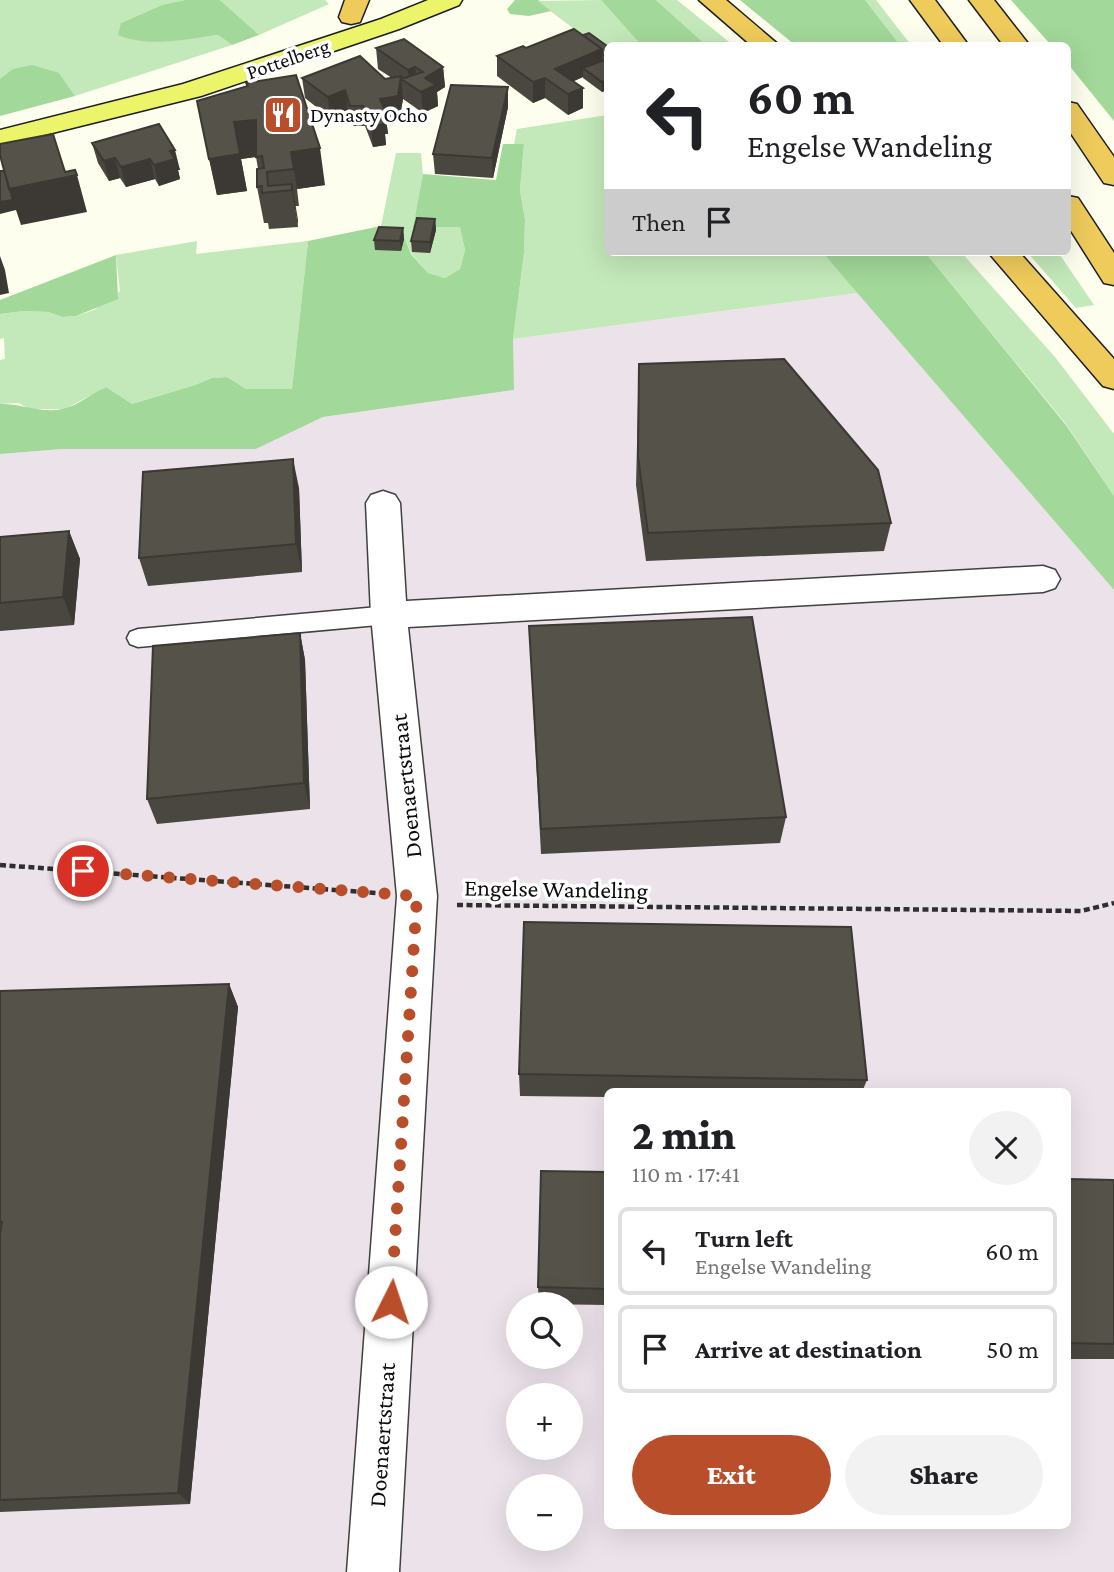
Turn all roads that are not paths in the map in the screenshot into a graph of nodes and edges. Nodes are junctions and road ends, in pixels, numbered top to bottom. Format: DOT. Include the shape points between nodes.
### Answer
graph roads {
  1 [pos="393,0"];
  2 [pos="450,0"];
  3 [pos="712,0"];
  4 [pos="922,0"];
  5 [pos="981,0"];
  6 [pos="354,9"];
  7 [pos="763,42"];
  8 [pos="954,42"];
  9 [pos="1015,42"];
  10 [pos="123,106"];
  11 [pos="1071,114"];
  12 [pos="0,138"];
  13 [pos="1114,177"];
  14 [pos="1071,209"];
  15 [pos="1006,256"];
  16 [pos="1114,276"];
  17 [pos="1114,379"];
  18 [pos="383,503"];
  19 [pos="1043,579"];
  20 [pos="389,615"];
  21 [pos="138,638"];
  22 [pos="373,1572"];
  1 -- 6 [label="main road, Pottelberg"];
  2 -- 10 [label="main road, Pottelberg" via="262,68"];
  3 -- 7 [label="highway"];
  4 -- 8 [label="highway"];
  5 -- 9 [label="highway"];
  6 -- 10 [label="main road, Pottelberg" via="314,34"];
  10 -- 12 [label="main road, Pottelberg"];
  11 -- 13 [label="highway"];
  14 -- 16 [label="highway"];
  15 -- 17 [label="highway"];
  18 -- 20 [label="street, Doenaertstraat"];
  19 -- 20 [label="street"];
  20 -- 21 [label="lane"];
  20 -- 22 [label="street, Doenaertstraat" via="417,896"];
}
